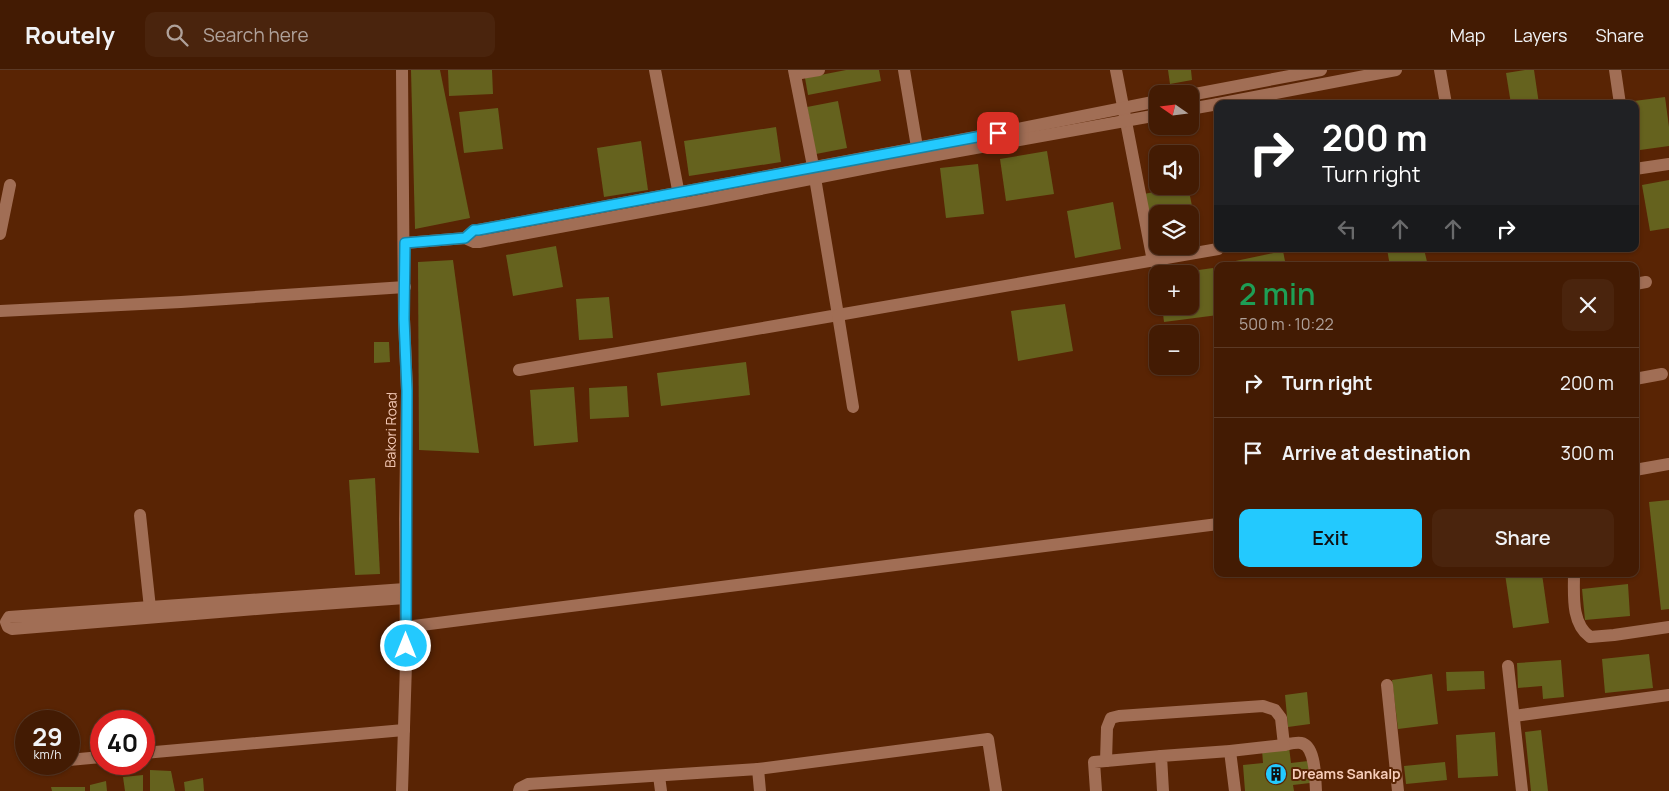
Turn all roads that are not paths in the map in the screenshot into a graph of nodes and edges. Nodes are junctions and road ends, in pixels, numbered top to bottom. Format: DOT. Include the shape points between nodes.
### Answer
graph roads {
  1 [pos="402,70"];
  2 [pos="655,70"];
  3 [pos="819,70"];
  4 [pos="904,70"];
  5 [pos="1116,70"];
  6 [pos="1322,70"];
  7 [pos="1396,70"];
  8 [pos="1440,70"];
  9 [pos="1615,70"];
  10 [pos="795,72"];
  11 [pos="1199,93"];
  12 [pos="1239,100"];
  13 [pos="1445,100"];
  14 [pos="1619,100"];
  15 [pos="1149,103"];
  16 [pos="1214,105"];
  17 [pos="1199,107"];
  18 [pos="1122,108"];
  19 [pos="1149,117"];
  20 [pos="1125,121"];
  21 [pos="917,153"];
  22 [pos="1669,164"];
  23 [pos="1639,168"];
  24 [pos="814,173"];
  25 [pos="10,185"];
  26 [pos="679,198"];
  27 [pos="2,219"];
  28 [pos="0,234"];
  29 [pos="405,243"];
  30 [pos="1214,250"];
  31 [pos="1153,261"];
  32 [pos="405,286"];
  33 [pos="0,311"];
  34 [pos="838,315"];
  35 [pos="519,370"];
  36 [pos="1662,374"];
  37 [pos="1639,378"];
  38 [pos="853,407"];
  39 [pos="1669,464"];
  40 [pos="1639,469"];
  41 [pos="140,515"];
  42 [pos="1214,525"];
  43 [pos="1574,577"];
  44 [pos="405,594"];
  45 [pos="150,608"];
  46 [pos="406,627"];
  47 [pos="1669,627"];
  48 [pos="1508,666"];
  49 [pos="1387,685"];
  50 [pos="1669,695"];
  51 [pos="1514,716"];
  52 [pos="404,730"];
  53 [pos="1284,745"];
  54 [pos="1230,751"];
  55 [pos="155,752"];
  56 [pos="1161,756"];
  57 [pos="1106,761"];
  58 [pos="758,769"];
  59 [pos="659,776"];
  60 [pos="402,791"];
  61 [pos="519,791"];
  62 [pos="660,791"];
  63 [pos="760,791"];
  64 [pos="996,791"];
  65 [pos="1096,791"];
  66 [pos="1163,791"];
  67 [pos="1234,791"];
  68 [pos="1316,791"];
  69 [pos="1398,791"];
  70 [pos="1522,791"];
  1 -- 29 [label="street, Bakori Road"];
  2 -- 26 [label="street"];
  3 -- 10 [label="street"];
  4 -- 21 [label="street"];
  5 -- 18 [label="street"];
  6 -- 11 [label="street"];
  7 -- 12 [label="street"];
  8 -- 13 [label="street"];
  9 -- 14 [label="street"];
  10 -- 24 [label="street"];
  15 -- 18 [label="street"];
  16 -- 17 [label="street"];
  18 -- 20 [label="street"];
  18 -- 21 [label="street"];
  19 -- 20 [label="street"];
  20 -- 21 [label="street"];
  20 -- 31 [label="street"];
  21 -- 24 [label="street"];
  22 -- 23 [label="street"];
  24 -- 26 [label="street"];
  24 -- 34 [label="street"];
  25 -- 27 [label="street"];
  26 -- 29 [label="street" via="474,230 465,238"];
  27 -- 28 [label="street"];
  29 -- 32 [label="street, Bakori Road"];
  30 -- 31 [label="street"];
  31 -- 34 [label="street"];
  32 -- 33 [label="street"];
  32 -- 44 [label="street, Bakori Road"];
  34 -- 35 [label="street"];
  34 -- 38 [label="street"];
  36 -- 37 [label="street"];
  39 -- 40 [label="street"];
  41 -- 45 [label="street"];
  42 -- 46 [label="street"];
  43 -- 47 [label="street" via="1578,624 1590,637"];
  44 -- 45 [label="street"];
  44 -- 45 [label="street" via="12,629 6,622 9,618"];
  44 -- 46 [label="street, Bakori Road"];
  46 -- 52 [label="street, Bakori Road"];
  48 -- 51 [label="street"];
  49 -- 69 [label="street"];
  50 -- 51 [label="street"];
  51 -- 70 [label="street"];
  52 -- 55 [label="street"];
  52 -- 60 [label="street, Bakori Road"];
  53 -- 54 [label="street"];
  53 -- 57 [label="street" via="1281,718 1275,710 1263,706 1119,716 1111,718 1107,728"];
  53 -- 68 [label="street" via="1299,742 1311,752"];
  54 -- 56 [label="street"];
  54 -- 67 [label="street"];
  56 -- 57 [label="street"];
  56 -- 66 [label="street"];
  57 -- 65 [label="street" via="1094,762"];
  58 -- 59 [label="street"];
  58 -- 63 [label="street"];
  58 -- 64 [label="street" via="988,739"];
  59 -- 61 [label="street" via="528,784"];
  59 -- 62 [label="street"];
}
